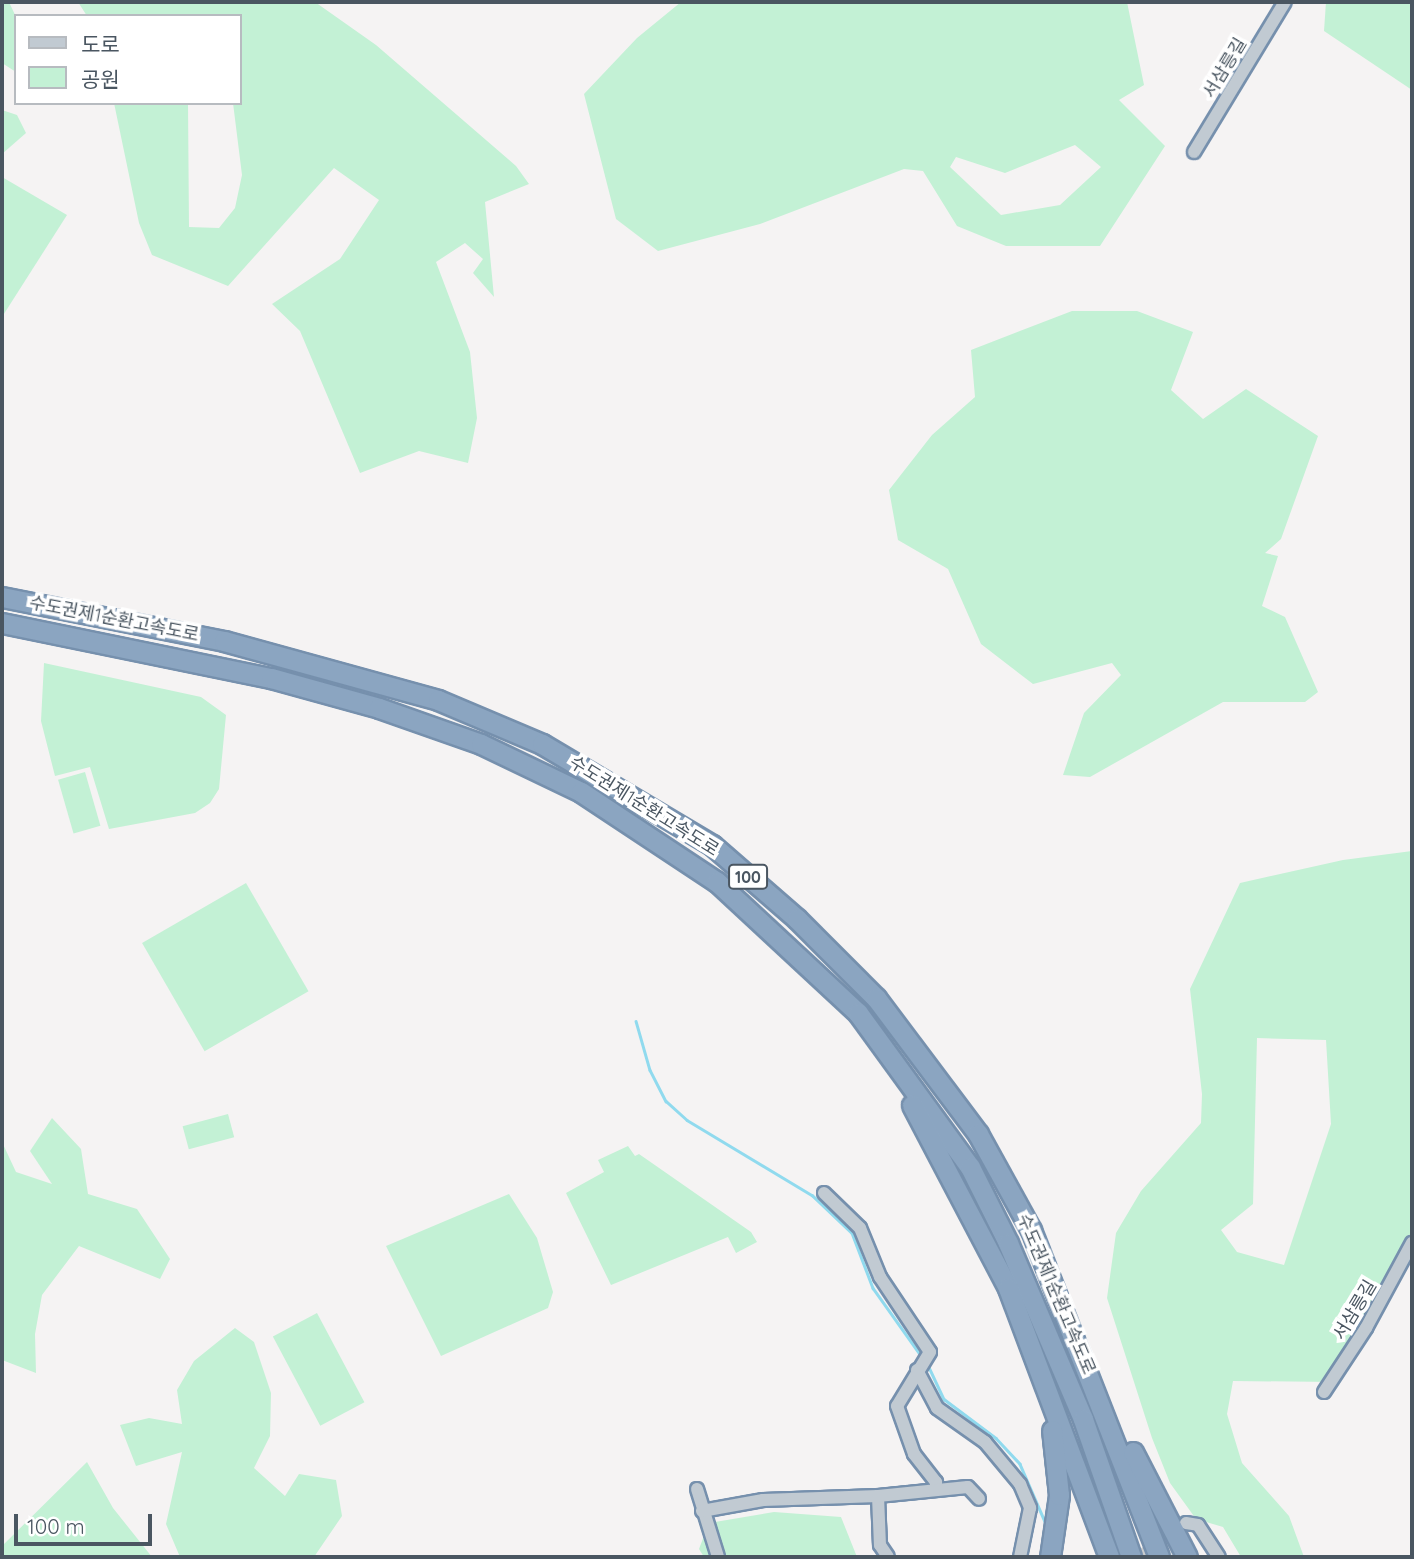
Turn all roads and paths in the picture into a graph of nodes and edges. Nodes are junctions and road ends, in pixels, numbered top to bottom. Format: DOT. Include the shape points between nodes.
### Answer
graph roads {
  1 [pos="1285,2"];
  2 [pos="1194,152"];
  3 [pos="2,597"];
  4 [pos="2,622"];
  5 [pos="695,867"];
  6 [pos="824,1193"];
  7 [pos="1412,1243"];
  8 [pos="1054,1283"];
  9 [pos="1008,1289"];
  10 [pos="923,1365"];
  11 [pos="1324,1392"];
  12 [pos="936,1488"];
  13 [pos="697,1489"];
  14 [pos="878,1496"];
  15 [pos="979,1499"];
  16 [pos="702,1511"];
  17 [pos="1186,1523"];
  18 [pos="718,1557"];
  19 [pos="888,1557"];
  20 [pos="1020,1557"];
  21 [pos="1050,1557"];
  22 [pos="1109,1557"];
  23 [pos="1131,1557"];
  24 [pos="1159,1557"];
  25 [pos="1187,1557"];
  26 [pos="1219,1557"];
  1 -- 2 [label="street, 서삼릉길"];
  3 -- 8 [label="highway, 수도권제1순환고속도로 / 100" via="224,641 438,700 541,744 687,828 797,919 885,1009 978,1133"];
  4 -- 5 [label="highway, 수도권제1순환고속도로 / 100" via="271,678 442,730 581,792"];
  5 -- 9 [label="highway" via="810,979 882,1061 947,1164"];
  5 -- 23 [label="highway, 수도권제1순환고속도로 / 100" via="760,918 858,1013 970,1167 1008,1243 1083,1419"];
  6 -- 10 [label="street" via="860,1228 880,1277 921,1335"];
  7 -- 11 [label="street, 서삼릉길" via="1366,1328"];
  8 -- 24 [label="highway, 수도권제1순환고속도로 / 100"];
  8 -- 25 [label="highway" via="1153,1498"];
  9 -- 21 [label="highway" via="1047,1407 1059,1495"];
  9 -- 22 [label="highway"];
  10 -- 12 [label="street" via="897,1406 914,1454"];
  10 -- 20 [label="street" via="937,1408 985,1442 1020,1484 1030,1508"];
  12 -- 14 [label="street"];
  12 -- 15 [label="street" via="968,1487"];
  13 -- 16 [label="street"];
  14 -- 16 [label="street" via="763,1500"];
  14 -- 19 [label="street" via="880,1545"];
  16 -- 18 [label="street"];
  17 -- 26 [label="street" via="1198,1525"];
}
